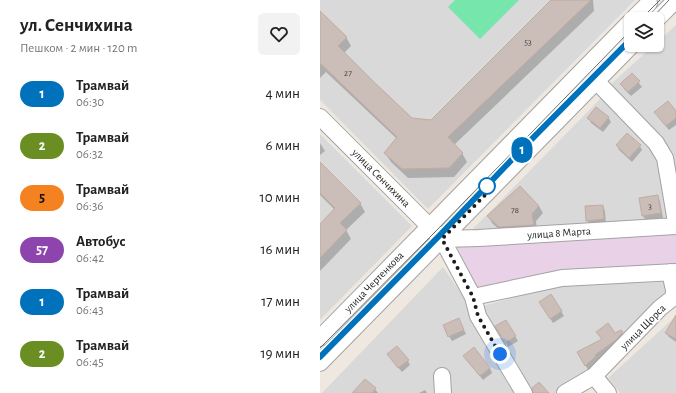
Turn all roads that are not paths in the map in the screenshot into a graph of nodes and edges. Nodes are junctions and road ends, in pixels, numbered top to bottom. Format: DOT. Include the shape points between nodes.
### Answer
graph roads {
  1 [pos="675,2"];
  2 [pos="649,3"];
  3 [pos="640,12"];
  4 [pos="664,12"];
  5 [pos="624,28"];
  6 [pos="625,52"];
  7 [pos="597,82"];
  8 [pos="320,117"];
  9 [pos="676,222"];
  10 [pos="429,226"];
  11 [pos="676,226"];
  12 [pos="442,239"];
  13 [pos="673,272"];
  14 [pos="473,297"];
  15 [pos="320,338"];
  16 [pos="320,363"];
  17 [pos="442,376"];
  18 [pos="594,376"];
  19 [pos="444,393"];
  20 [pos="524,393"];
  21 [pos="565,393"];
  22 [pos="608,393"];
  1 -- 4 [label="street"];
  2 -- 3 [label="street"];
  5 -- 10 [label="street, улица Чертенкова"];
  6 -- 7 [label="street, улица Чертенкова"];
  7 -- 9 [label="street" via="656,143 665,158"];
  7 -- 12 [label="street, улица Чертенкова"];
  8 -- 10 [label="street, улица Сенчихина"];
  10 -- 12 [label="street, улица Сенчихина"];
  10 -- 15 [label="street, улица Чертенкова"];
  11 -- 12 [label="street, улица 8 Марта"];
  12 -- 14 [label="street, улица Сенчихина"];
  12 -- 16 [label="street, улица Чертенкова"];
  13 -- 14 [label="street" via="562,278"];
  13 -- 18 [label="street, улица Щорса" via="674,297 660,308"];
  14 -- 20 [label="street, улица Сенчихина" via="478,316"];
  17 -- 19 [label="street"];
  18 -- 21 [label="street, улица Щорса"];
  18 -- 22 [label="street"];
}
